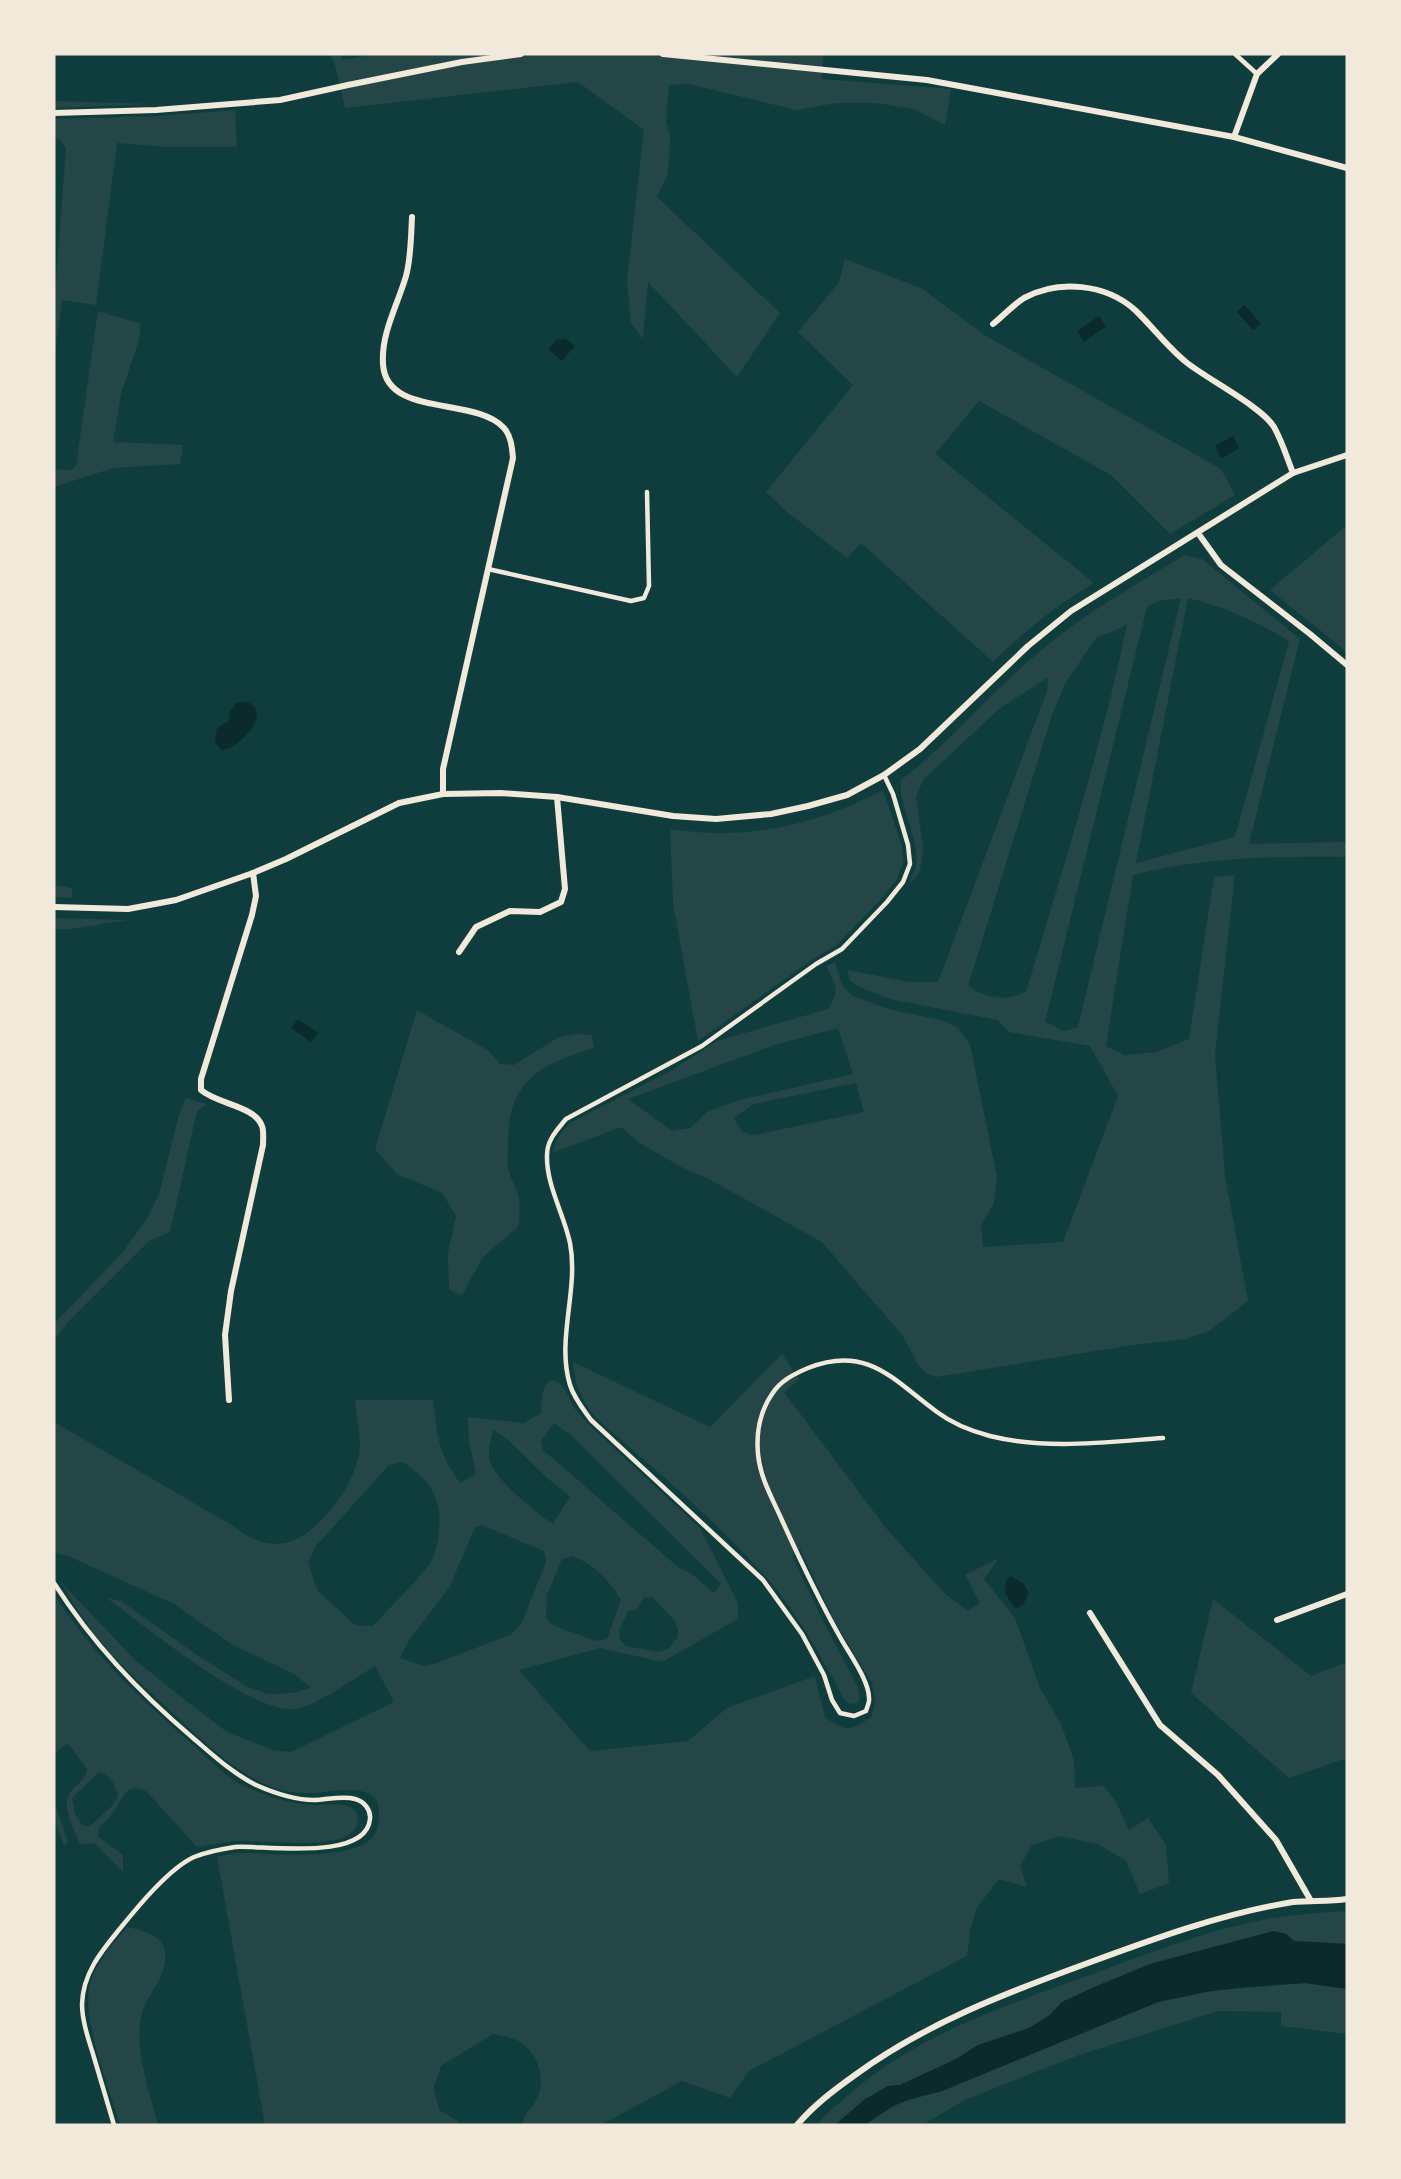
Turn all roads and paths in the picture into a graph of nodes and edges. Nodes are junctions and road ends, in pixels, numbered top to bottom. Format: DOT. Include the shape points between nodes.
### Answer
graph roads {
  1 [pos="521,54"];
  2 [pos="663,54"];
  3 [pos="1235,54"];
  4 [pos="1278,54"];
  5 [pos="1257,74"];
  6 [pos="54,113"];
  7 [pos="1234,137"];
  8 [pos="1347,168"];
  9 [pos="412,217"];
  10 [pos="993,324"];
  11 [pos="1347,455"];
  12 [pos="1293,473"];
  13 [pos="647,492"];
  14 [pos="1198,533"];
  15 [pos="488,569"];
  16 [pos="1347,665"];
  17 [pos="884,775"];
  18 [pos="443,794"];
  19 [pos="557,797"];
  20 [pos="253,873"];
  21 [pos="54,907"];
  22 [pos="459,952"];
  23 [pos="229,1400"];
  24 [pos="1163,1437"];
  25 [pos="54,1583"];
  26 [pos="1347,1594"];
  27 [pos="1090,1613"];
  28 [pos="1277,1620"];
  29 [pos="1347,1899"];
  30 [pos="1311,1901"];
  31 [pos="114,2125"];
  32 [pos="797,2125"];
  1 -- 6 [label="street" via="462,62 280,100"];
  2 -- 7 [label="street" via="927,80"];
  3 -- 5 [label="lane"];
  4 -- 5 [label="street"];
  5 -- 7 [label="street"];
  7 -- 8 [label="street"];
  9 -- 15 [label="street" via="407,274 384,343 383,366 391,386 408,398 480,413 505,429 513,458"];
  10 -- 12 [label="street" via="1022,299 1039,291 1070,287 1111,294 1133,309 1185,362 1273,425"];
  11 -- 12 [label="street"];
  12 -- 14 [label="street"];
  13 -- 15 [label="lane" via="649,586 644,598 631,601"];
  14 -- 16 [label="street" via="1221,565"];
  14 -- 17 [label="street" via="1071,611 1028,646 920,749"];
  15 -- 18 [label="street" via="443,769"];
  17 -- 19 [label="street" via="847,795 808,806 716,819"];
  17 -- 24 [label="lane" via="908,845 910,864 903,882 887,902 842,950 816,964 702,1046 566,1119 553,1134 547,1153 548,1173 570,1242 573,1266 566,1361 570,1386 591,1420 763,1580 802,1634 840,1713 854,1716 866,1711 870,1699 866,1684 793,1544 765,1482 758,1456 757,1431 762,1408 776,1388 795,1373 817,1364 862,1363 881,1369 937,1413 963,1428 992,1437 1076,1444"];
  18 -- 19 [label="street"];
  18 -- 20 [label="street" via="399,803"];
  19 -- 22 [label="street" via="565,889 561,902 540,912 510,911 476,927"];
  20 -- 21 [label="street" via="176,900 128,909"];
  20 -- 23 [label="street" via="256,896 252,915 201,1078 201,1090 209,1097 251,1113 262,1126 263,1145 225,1335"];
  25 -- 31 [label="lane" via="99,1647 221,1762 277,1795 311,1800 353,1798 363,1802 371,1819 361,1836 326,1848 236,1847 193,1858 173,1870 96,1958 85,1981 82,2006"];
  26 -- 28 [label="street"];
  27 -- 30 [label="street" via="1160,1725 1218,1775 1276,1840"];
  29 -- 30 [label="street"];
  30 -- 32 [label="street" via="1245,1913 1141,1943 982,2003 880,2057 811,2109"];
}
